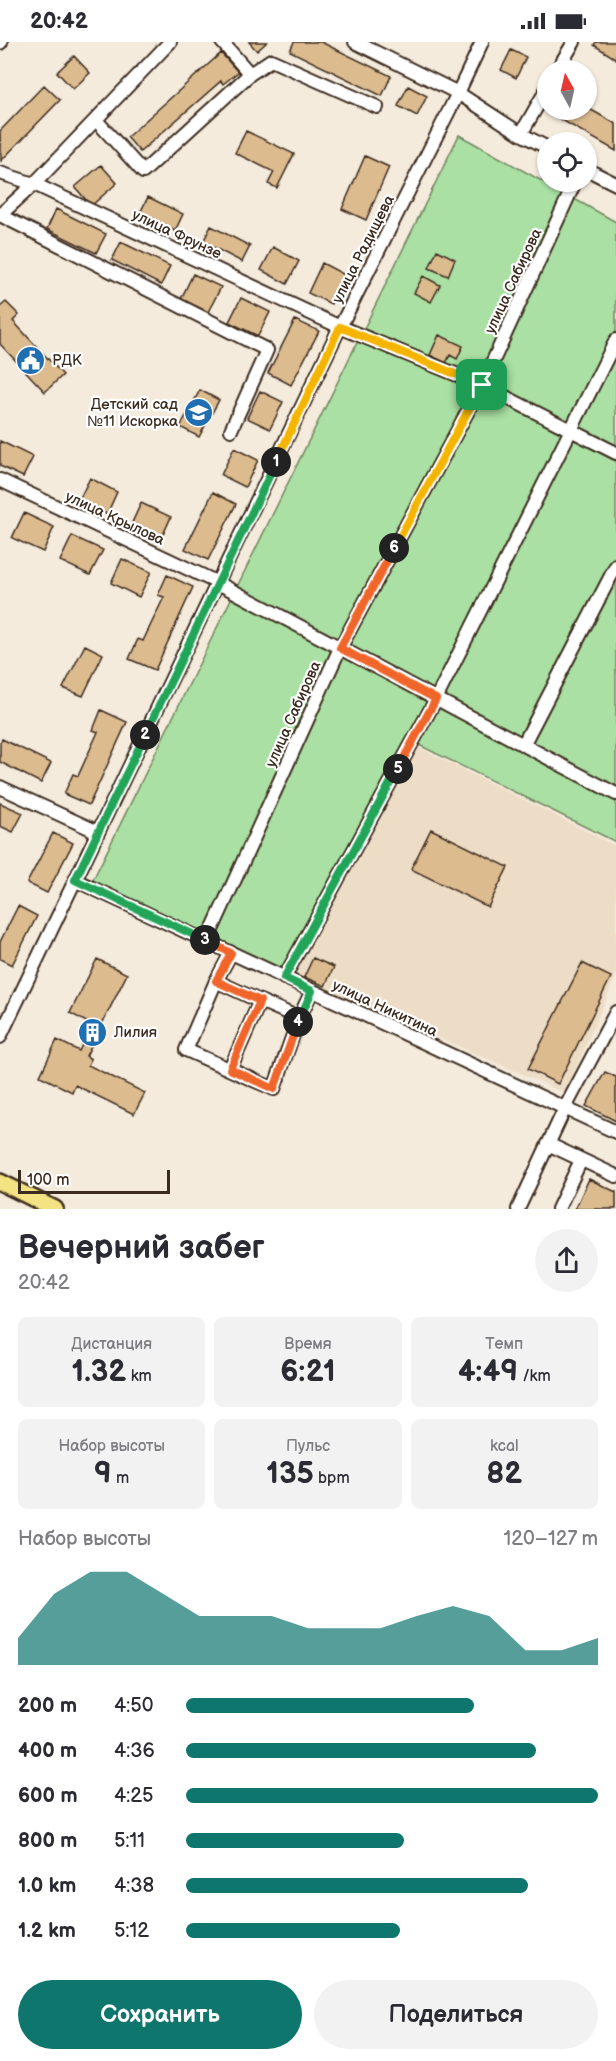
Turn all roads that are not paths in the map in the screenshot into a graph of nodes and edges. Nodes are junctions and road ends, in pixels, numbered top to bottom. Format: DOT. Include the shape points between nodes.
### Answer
graph roads {
  1 [pos="170,42"];
  2 [pos="222,42"];
  3 [pos="355,42"];
  4 [pos="482,42"];
  5 [pos="574,42"];
  6 [pos="563,60"];
  7 [pos="250,75"];
  8 [pos="458,93"];
  9 [pos="537,106"];
  10 [pos="377,107"];
  11 [pos="96,120"];
  12 [pos="521,134"];
  13 [pos="537,142"];
  14 [pos="0,173"];
  15 [pos="597,174"];
  16 [pos="34,184"];
  17 [pos="616,184"];
  18 [pos="570,192"];
  19 [pos="0,215"];
  20 [pos="340,327"];
  21 [pos="616,340"];
  22 [pos="482,385"];
  23 [pos="231,430"];
  24 [pos="571,430"];
  25 [pos="616,453"];
  26 [pos="0,480"];
  27 [pos="616,566"];
  28 [pos="218,583"];
  29 [pos="340,648"];
  30 [pos="436,699"];
  31 [pos="523,745"];
  32 [pos="0,787"];
  33 [pos="616,794"];
  34 [pos="98,832"];
  35 [pos="75,880"];
  36 [pos="207,941"];
  37 [pos="231,953"];
  38 [pos="284,978"];
  39 [pos="216,981"];
  40 [pos="312,991"];
  41 [pos="260,1001"];
  42 [pos="616,1012"];
  43 [pos="299,1018"];
  44 [pos="0,1037"];
  45 [pos="230,1069"];
  46 [pos="565,1108"];
  47 [pos="616,1132"];
  48 [pos="548,1144"];
  49 [pos="581,1160"];
  50 [pos="616,1176"];
  51 [pos="0,1182"];
  52 [pos="55,1209"];
  53 [pos="518,1209"];
  54 [pos="558,1209"];
  1 -- 11 [label="street"];
  2 -- 7 [label="street"];
  3 -- 8 [label="street"];
  4 -- 8 [label="street, улица Радищева"];
  5 -- 6 [label="street"];
  7 -- 10 [label="street" via="271,60"];
  7 -- 11 [label="street" via="143,172"];
  8 -- 12 [label="street"];
  8 -- 20 [label="street, улица Радищева"];
  9 -- 12 [label="street"];
  11 -- 16 [label="street"];
  12 -- 13 [label="street"];
  14 -- 16 [label="street, улица Фрунзе"];
  15 -- 17 [label="street"];
  16 -- 19 [label="street"];
  16 -- 20 [label="street, улица Фрунзе"];
  18 -- 22 [label="street, улица Сабирова"];
  19 -- 23 [label="street" via="267,350"];
  20 -- 22 [label="street, улица Фрунзе"];
  20 -- 28 [label="street, улица Радищева"];
  21 -- 24 [label="street"];
  22 -- 24 [label="street, улица Фрунзе"];
  22 -- 29 [label="street, улица Сабирова"];
  24 -- 25 [label="street, улица Фрунзе"];
  24 -- 30 [label="street"];
  26 -- 28 [label="street, улица Крылова"];
  27 -- 31 [label="street"];
  28 -- 29 [label="street, улица Крылова"];
  28 -- 34 [label="street, улица Радищева"];
  29 -- 30 [label="street, улица Крылова"];
  29 -- 36 [label="street, улица Сабирова"];
  30 -- 31 [label="street, улица Крылова"];
  30 -- 38 [label="street"];
  31 -- 33 [label="street, улица Крылова"];
  32 -- 34 [label="street"];
  34 -- 35 [label="street, улица Радищева"];
  35 -- 36 [label="street, улица Никитина"];
  35 -- 44 [label="street, улица Радищева"];
  36 -- 37 [label="street, улица Никитина"];
  37 -- 38 [label="street, улица Никитина"];
  37 -- 39 [label="street"];
  38 -- 40 [label="street, улица Никитина"];
  39 -- 41 [label="street"];
  39 -- 45 [label="street" via="186,1050"];
  40 -- 43 [label="street"];
  40 -- 46 [label="street, улица Никитина"];
  41 -- 43 [label="street"];
  41 -- 45 [label="street"];
  42 -- 46 [label="street"];
  43 -- 45 [label="street" via="274,1089"];
  46 -- 47 [label="street, улица Никитина"];
  46 -- 48 [label="street"];
  48 -- 49 [label="street"];
  48 -- 53 [label="street"];
  49 -- 50 [label="street"];
  49 -- 54 [label="street"];
  51 -- 52 [label="main road"];
}
